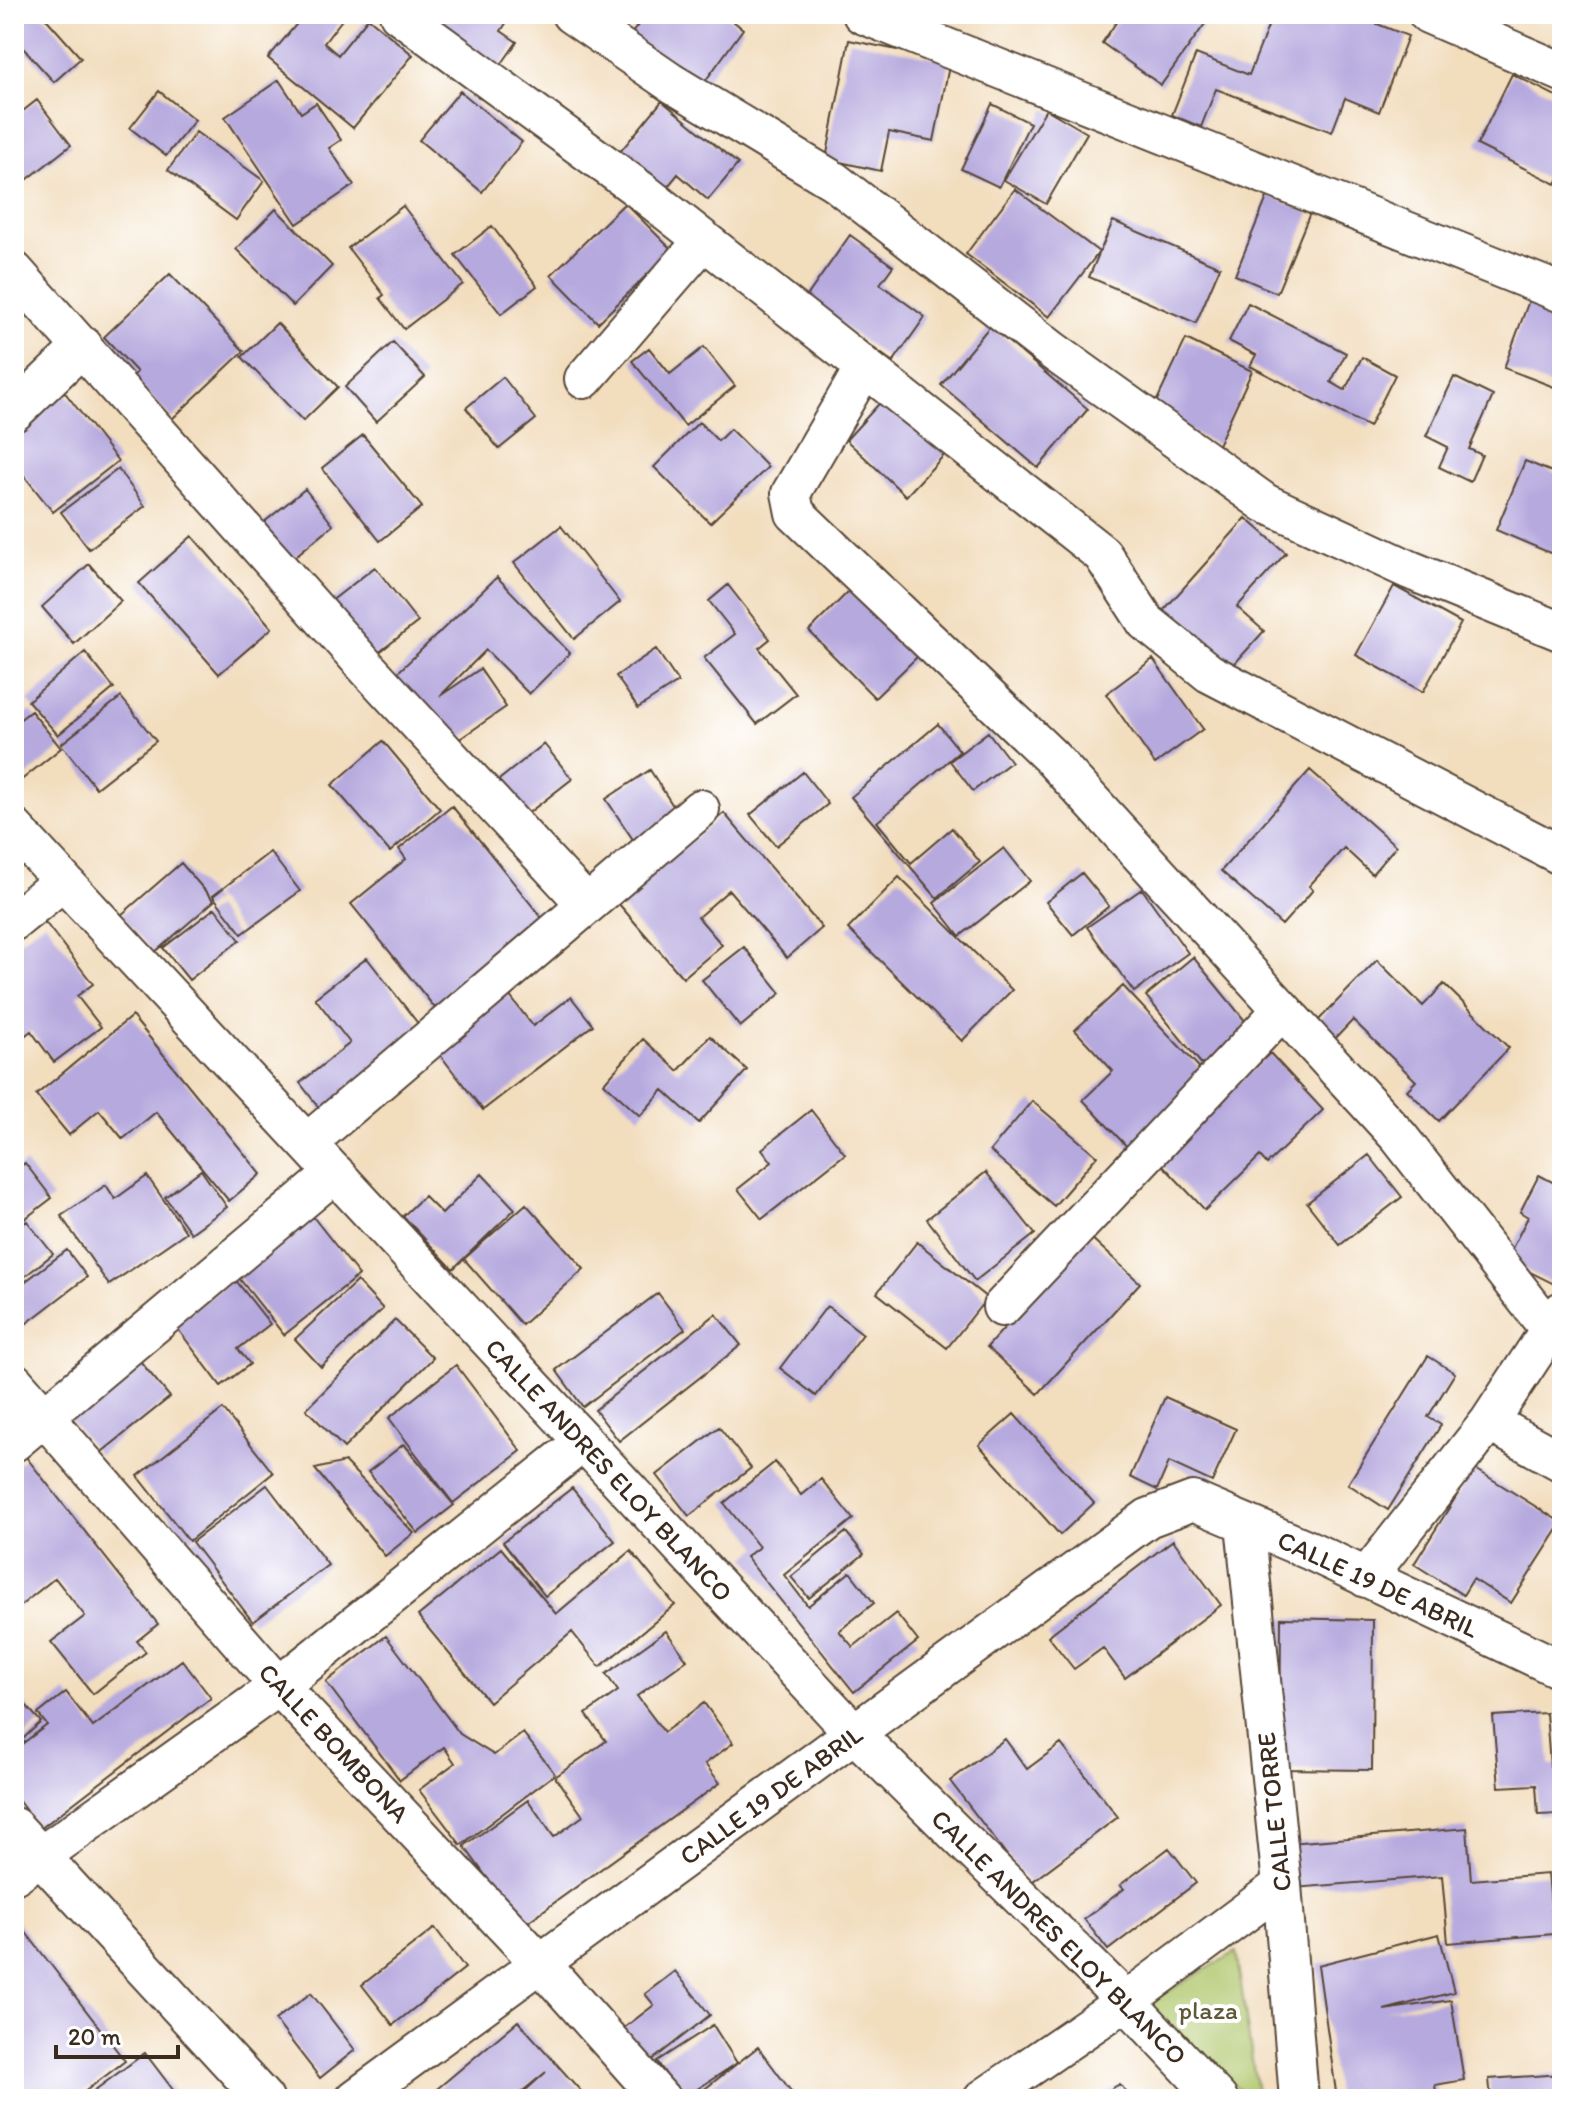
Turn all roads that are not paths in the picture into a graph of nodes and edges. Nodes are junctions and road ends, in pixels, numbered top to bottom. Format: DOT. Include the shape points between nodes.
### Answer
graph roads {
  1 [pos="399,14"];
  2 [pos="571,14"];
  3 [pos="862,14"];
  4 [pos="1428,14"];
  5 [pos="1562,72"];
  6 [pos="703,241"];
  7 [pos="14,271"];
  8 [pos="1562,293"];
  9 [pos="83,346"];
  10 [pos="864,368"];
  11 [pos="584,379"];
  12 [pos="14,412"];
  13 [pos="1562,632"];
  14 [pos="700,809"];
  15 [pos="14,828"];
  16 [pos="1562,856"];
  17 [pos="63,881"];
  18 [pos="587,905"];
  19 [pos="14,921"];
  20 [pos="1282,1010"];
  21 [pos="307,1143"];
  22 [pos="335,1173"];
  23 [pos="1002,1307"];
  24 [pos="1556,1321"];
  25 [pos="14,1382"];
  26 [pos="45,1417"];
  27 [pos="1489,1422"];
  28 [pos="14,1442"];
  29 [pos="583,1442"];
  30 [pos="1562,1462"];
  31 [pos="1245,1524"];
  32 [pos="1366,1578"];
  33 [pos="1562,1670"];
  34 [pos="279,1686"];
  35 [pos="855,1734"];
  36 [pos="14,1827"];
  37 [pos="27,1865"];
  38 [pos="1282,1885"];
  39 [pos="541,1964"];
  40 [pos="1126,2001"];
  41 [pos="264,2099"];
  42 [pos="355,2099"];
  43 [pos="661,2099"];
  44 [pos="983,2099"];
  45 [pos="1218,2099"];
  46 [pos="1299,2099"];
  1 -- 6 [label="street"];
  2 -- 13 [label="street" via="670,82 834,181 1053,351 1265,503"];
  3 -- 8 [label="street"];
  4 -- 5 [label="street"];
  6 -- 10 [label="street"];
  6 -- 11 [label="street"];
  7 -- 9 [label="street"];
  9 -- 12 [label="street"];
  9 -- 18 [label="street" via="368,669"];
  10 -- 16 [label="street" via="1102,554 1146,622 1209,673"];
  10 -- 20 [label="street" via="791,493 795,513 1051,757"];
  14 -- 18 [label="street"];
  15 -- 17 [label="street, CALLE ANDRES ELOY BLANCO"];
  17 -- 19 [label="street"];
  17 -- 21 [label="street, CALLE ANDRES ELOY BLANCO"];
  18 -- 21 [label="street"];
  20 -- 23 [label="street"];
  20 -- 24 [label="street"];
  21 -- 22 [label="street, CALLE ANDRES ELOY BLANCO"];
  22 -- 26 [label="street"];
  22 -- 29 [label="street, CALLE ANDRES ELOY BLANCO"];
  24 -- 27 [label="street"];
  25 -- 26 [label="street, CALLE BOMBONA"];
  26 -- 28 [label="street"];
  26 -- 34 [label="street, CALLE BOMBONA"];
  27 -- 30 [label="street"];
  27 -- 32 [label="street"];
  29 -- 34 [label="street"];
  29 -- 35 [label="street, CALLE ANDRES ELOY BLANCO"];
  31 -- 32 [label="street, CALLE 19 DE ABRIL"];
  31 -- 35 [label="street, CALLE 19 DE ABRIL" via="1193,1501 1148,1518"];
  31 -- 38 [label="street, CALLE TORRE"];
  32 -- 33 [label="street, CALLE 19 DE ABRIL"];
  34 -- 37 [label="street"];
  34 -- 39 [label="street, CALLE BOMBONA"];
  35 -- 39 [label="street, CALLE 19 DE ABRIL"];
  35 -- 40 [label="street, CALLE ANDRES ELOY BLANCO"];
  36 -- 37 [label="street"];
  37 -- 41 [label="street"];
  38 -- 40 [label="street"];
  38 -- 46 [label="street, CALLE TORRE"];
  39 -- 42 [label="street, CALLE 19 DE ABRIL"];
  39 -- 43 [label="street, CALLE BOMBONA"];
  40 -- 44 [label="street"];
  40 -- 45 [label="street, CALLE ANDRES ELOY BLANCO"];
}
